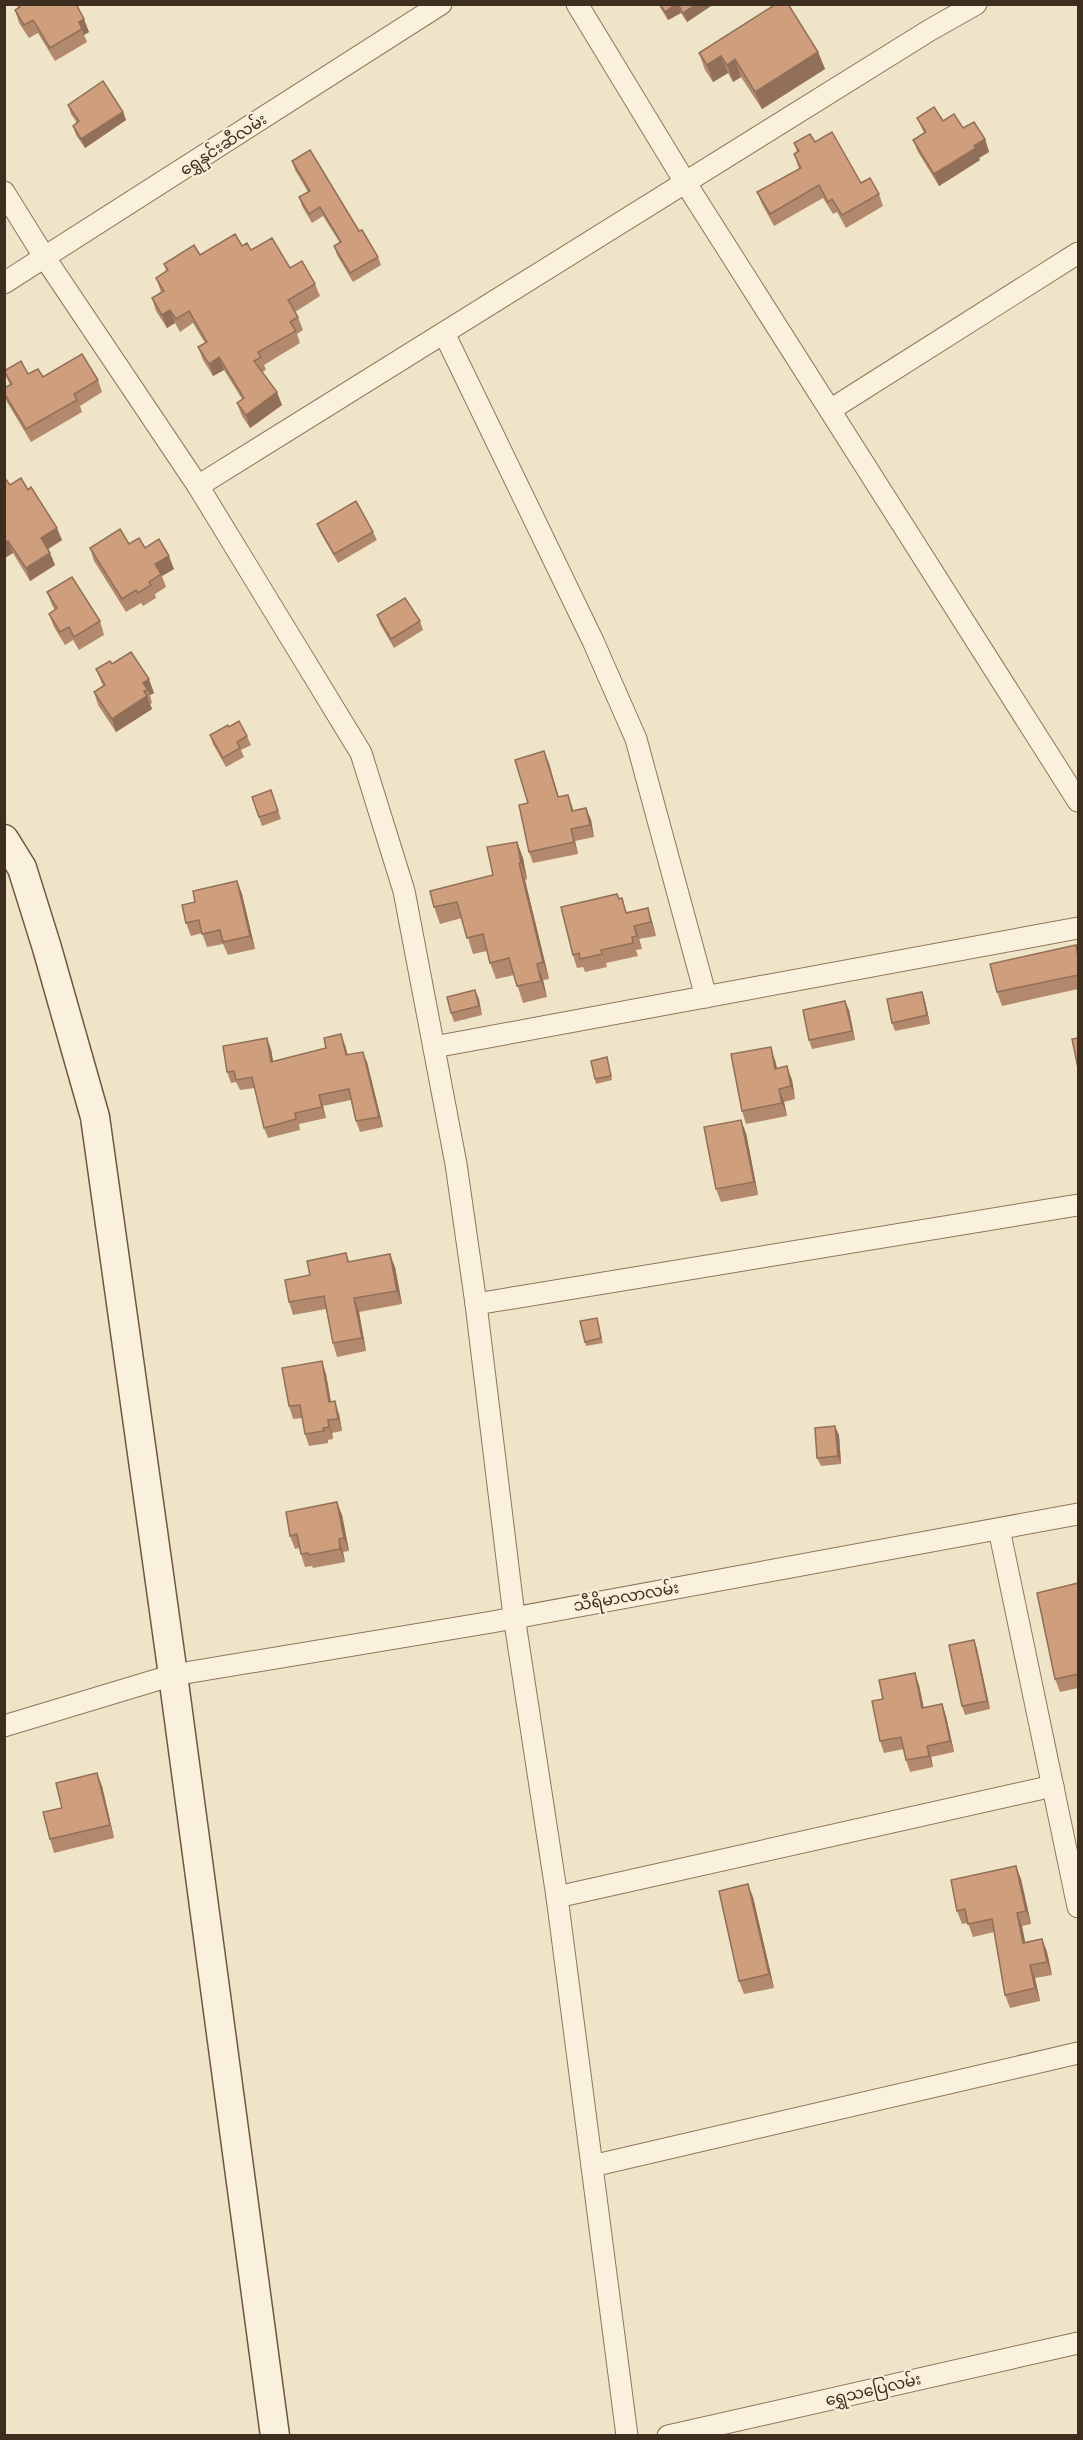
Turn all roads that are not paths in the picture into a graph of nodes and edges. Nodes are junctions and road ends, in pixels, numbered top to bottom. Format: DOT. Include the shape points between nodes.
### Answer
graph roads {
  1 [pos="441,4"];
  2 [pos="577,4"];
  3 [pos="976,4"];
  4 [pos="685,182"];
  5 [pos="4,192"];
  6 [pos="1078,253"];
  7 [pos="45,258"];
  8 [pos="4,283"];
  9 [pos="444,333"];
  10 [pos="830,410"];
  11 [pos="198,486"];
  12 [pos="1078,801"];
  13 [pos="4,839"];
  14 [pos="1078,928"];
  15 [pos="706,997"];
  16 [pos="434,1047"];
  17 [pos="1078,1205"];
  18 [pos="476,1304"];
  19 [pos="1078,1514"];
  20 [pos="999,1529"];
  21 [pos="514,1616"];
  22 [pos="173,1675"];
  23 [pos="4,1726"];
  24 [pos="1053,1786"];
  25 [pos="557,1898"];
  26 [pos="1078,1907"];
  27 [pos="1078,2053"];
  28 [pos="592,2166"];
  29 [pos="1078,2343"];
  30 [pos="275,2436"];
  31 [pos="627,2436"];
  32 [pos="668,2436"];
  1 -- 7 [label="street, ရွှေနှင်းဆီလမ်း"];
  2 -- 4 [label="street"];
  3 -- 4 [label="street"];
  4 -- 9 [label="street"];
  4 -- 10 [label="street"];
  5 -- 7 [label="street"];
  6 -- 10 [label="street"];
  7 -- 8 [label="street, ရွှေနှင်းဆီလမ်း"];
  7 -- 11 [label="street"];
  9 -- 11 [label="street"];
  9 -- 15 [label="street" via="593,641 636,739"];
  10 -- 12 [label="street"];
  11 -- 16 [label="street" via="362,753 404,891"];
  13 -- 22 [label="street" via="22,868 95,1117"];
  14 -- 15 [label="street"];
  15 -- 16 [label="street"];
  16 -- 18 [label="street"];
  17 -- 18 [label="street"];
  18 -- 21 [label="street"];
  19 -- 20 [label="street, သီရိမာလာလမ်း"];
  20 -- 21 [label="street, သီရိမာလာလမ်း"];
  20 -- 24 [label="street"];
  21 -- 22 [label="street, သီရိမာလာလမ်း"];
  21 -- 25 [label="street"];
  22 -- 23 [label="street, သီရိမာလာလမ်း"];
  22 -- 30 [label="street"];
  24 -- 25 [label="street"];
  24 -- 26 [label="street"];
  25 -- 28 [label="street"];
  27 -- 28 [label="street"];
  28 -- 31 [label="street"];
  29 -- 32 [label="street, ရွှေသပြေလမ်း"];
}
